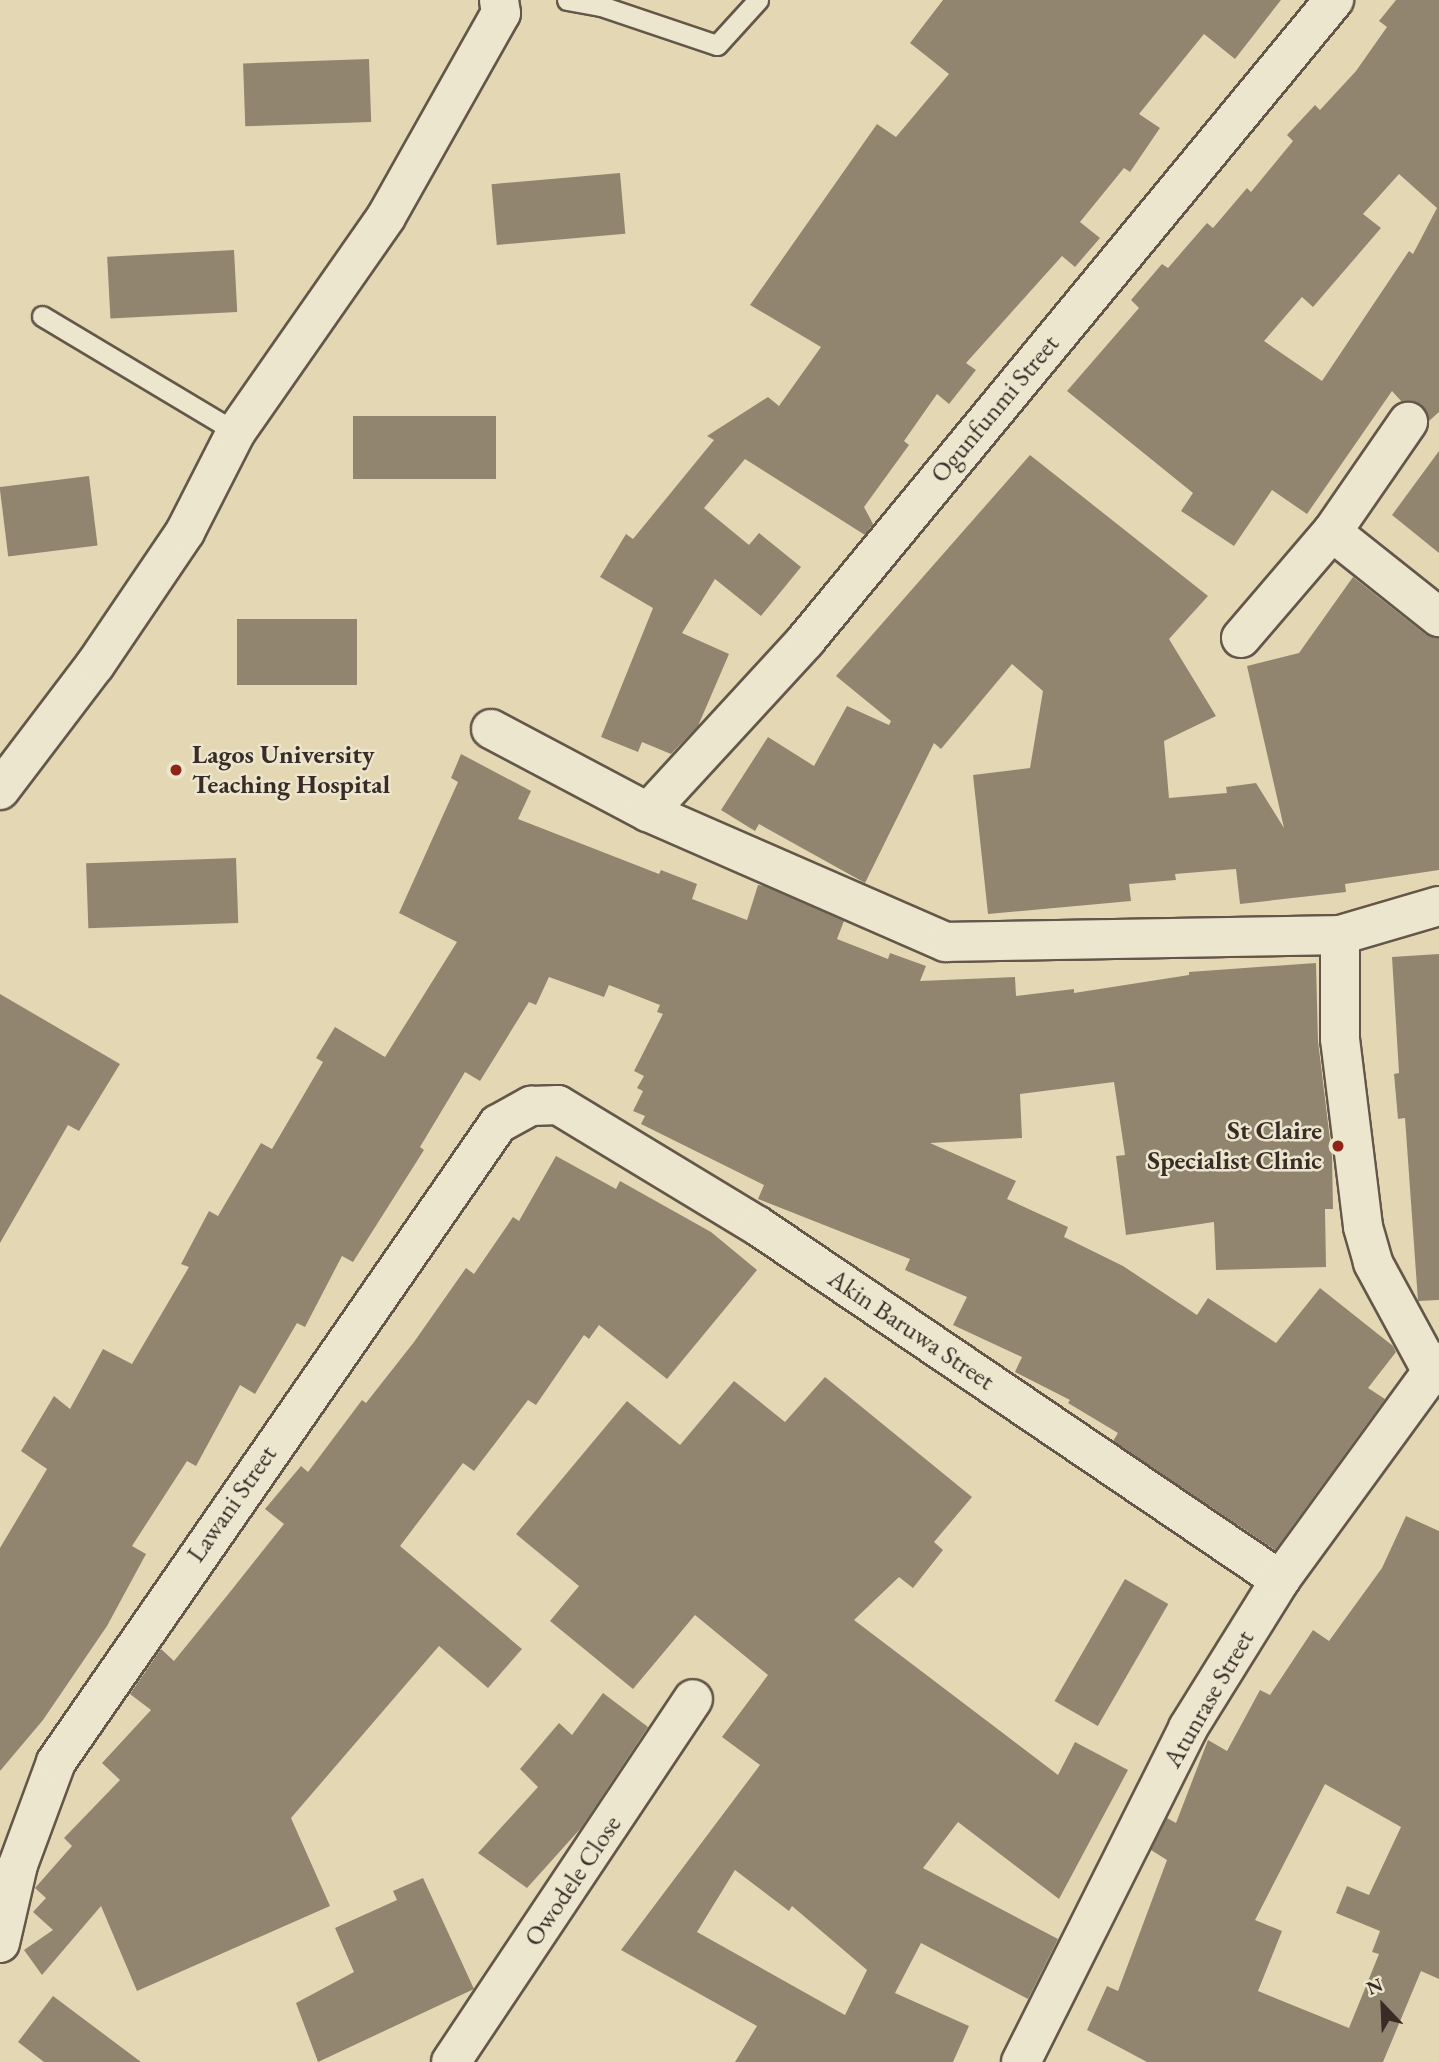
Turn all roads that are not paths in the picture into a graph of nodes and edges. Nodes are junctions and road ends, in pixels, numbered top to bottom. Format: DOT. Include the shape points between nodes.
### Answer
graph roads {
  1 [pos="499,0"];
  2 [pos="567,0"];
  3 [pos="758,0"];
  4 [pos="1334,0"];
  5 [pos="602,3"];
  6 [pos="42,316"];
  7 [pos="1408,422"];
  8 [pos="236,432"];
  9 [pos="1332,532"];
  10 [pos="1439,618"];
  11 [pos="1241,638"];
  12 [pos="491,729"];
  13 [pos="0,790"];
  14 [pos="648,812"];
  15 [pos="1439,906"];
  16 [pos="1340,935"];
  17 [pos="531,1106"];
  18 [pos="1435,1366"];
  19 [pos="1280,1580"];
  20 [pos="694,1699"];
  21 [pos="0,1943"];
  22 [pos="451,2062"];
  23 [pos="1021,2062"];
  1 -- 8 [label="street" via="501,13 386,217"];
  2 -- 5 [label="lane"];
  3 -- 5 [label="lane" via="717,45"];
  4 -- 14 [label="street, Ogunfunmi Street" via="806,640"];
  6 -- 8 [label="lane"];
  7 -- 9 [label="street"];
  8 -- 13 [label="street" via="177,543 95,666"];
  9 -- 10 [label="street"];
  9 -- 11 [label="street"];
  12 -- 14 [label="street"];
  14 -- 16 [label="street" via="946,942"];
  15 -- 16 [label="street"];
  16 -- 18 [label="street" via="1341,1052 1363,1227 1378,1274"];
  17 -- 19 [label="street, Akin Baruwa Street" via="558,1105 758,1226"];
  17 -- 21 [label="street, Lawani Street" via="498,1125 55,1762 18,1865"];
  18 -- 19 [label="street, Atunrase Street"];
  19 -- 23 [label="street, Atunrase Street" via="1188,1727"];
  20 -- 22 [label="street, Owodele Close"];
}
